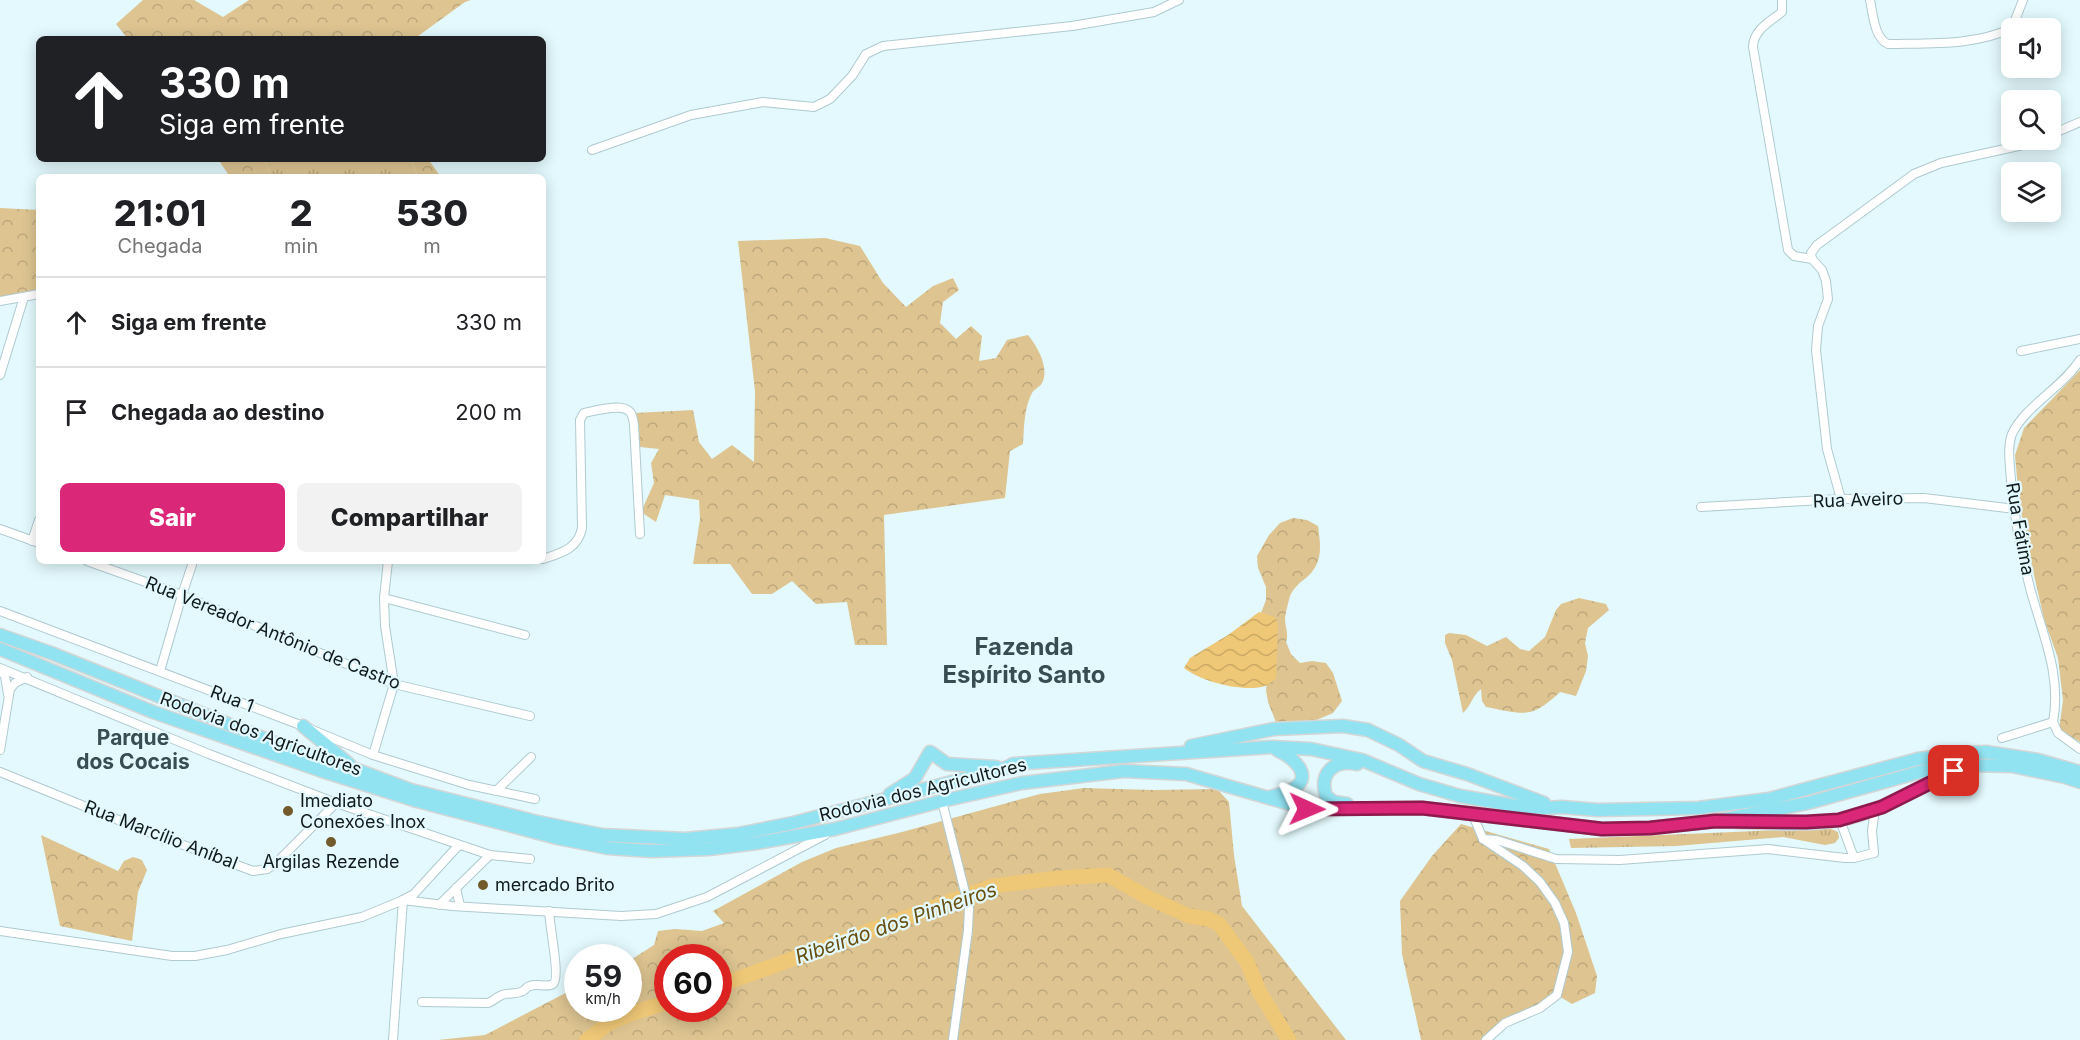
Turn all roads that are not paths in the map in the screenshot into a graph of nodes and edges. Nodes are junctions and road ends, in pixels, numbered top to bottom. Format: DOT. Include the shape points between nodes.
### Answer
graph roads {
  1 [pos="1179,0"];
  2 [pos="1782,0"];
  3 [pos="1870,0"];
  4 [pos="2023,0"];
  5 [pos="2080,122"];
  6 [pos="2061,130"];
  7 [pos="592,150"];
  8 [pos="2001,150"];
  9 [pos="1812,259"];
  10 [pos="36,295"];
  11 [pos="24,297"];
  12 [pos="0,301"];
  13 [pos="2080,339"];
  14 [pos="2021,351"];
  15 [pos="2080,360"];
  16 [pos="0,375"];
  17 [pos="1841,499"];
  18 [pos="1701,507"];
  19 [pos="2015,509"];
  20 [pos="0,529"];
  21 [pos="640,534"];
  22 [pos="36,542"];
  23 [pos="546,558"];
  24 [pos="388,564"];
  25 [pos="109,565"];
  26 [pos="192,565"];
  27 [pos="182,595"];
  28 [pos="384,598"];
  29 [pos="0,611"];
  30 [pos="0,635"];
  31 [pos="525,635"];
  32 [pos="0,649"];
  33 [pos="0,669"];
  34 [pos="160,672"];
  35 [pos="27,678"];
  36 [pos="394,684"];
  37 [pos="8,696"];
  38 [pos="530,716"];
  39 [pos="2053,722"];
  40 [pos="303,726"];
  41 [pos="2002,738"];
  42 [pos="1272,747"];
  43 [pos="2080,749"];
  44 [pos="0,750"];
  45 [pos="373,755"];
  46 [pos="1139,756"];
  47 [pos="531,757"];
  48 [pos="1969,765"];
  49 [pos="1006,768"];
  50 [pos="355,769"];
  51 [pos="0,772"];
  52 [pos="1394,772"];
  53 [pos="2080,772"];
  54 [pos="2080,782"];
  55 [pos="496,790"];
  56 [pos="1269,797"];
  57 [pos="535,799"];
  58 [pos="881,799"];
  59 [pos="942,801"];
  60 [pos="336,803"];
  61 [pos="1562,807"];
  62 [pos="1369,809"];
  63 [pos="1875,809"];
  64 [pos="1472,813"];
  65 [pos="1840,820"];
  66 [pos="1715,821"];
  67 [pos="835,829"];
  68 [pos="1483,839"];
  69 [pos="458,846"];
  70 [pos="490,855"];
  71 [pos="1854,858"];
  72 [pos="530,859"];
  73 [pos="456,888"];
  74 [pos="403,900"];
  75 [pos="439,905"];
  76 [pos="460,906"];
  77 [pos="549,911"];
  78 [pos="0,931"];
  79 [pos="422,1002"];
  80 [pos="393,1040"];
  81 [pos="953,1040"];
  82 [pos="1486,1040"];
  1 -- 7 [label="street" via="1154,12 1072,26 883,46 866,54 830,99 814,107 763,102 691,115"];
  2 -- 9 [label="street" via="1782,12 1759,31 1753,47 1788,250 1794,256"];
  3 -- 4 [label="street" via="1878,37 1888,44 1959,41 2002,33 2016,22"];
  5 -- 6 [label="street"];
  8 -- 9 [label="street" via="1941,163 1914,174 1816,245"];
  9 -- 17 [label="street" via="1826,281 1828,299 1818,326 1816,350 1827,449"];
  10 -- 11 [label="street"];
  11 -- 12 [label="street"];
  11 -- 16 [label="street"];
  13 -- 14 [label="street"];
  15 -- 19 [label="street, Rua Fátima" via="2012,434 2009,455"];
  17 -- 18 [label="street, Rua Aveiro"];
  17 -- 19 [label="street, Rua Aveiro" via="1924,498"];
  19 -- 39 [label="street, Rua Fátima" via="2028,582 2054,670"];
  20 -- 22 [label="street"];
  21 -- 23 [label="street" via="632,413 617,408 584,413 580,420 581,537 564,552"];
  24 -- 28 [label="street"];
  25 -- 27 [label="street, Rua Vereador Antônio de Castro"];
  26 -- 27 [label="street"];
  27 -- 34 [label="street"];
  27 -- 36 [label="street, Rua Vereador Antônio de Castro"];
  28 -- 31 [label="street"];
  28 -- 36 [label="street"];
  29 -- 34 [label="street, Rua 1"];
  30 -- 50 [label="main road, Rodovia dos Agricultores" via="288,748"];
  32 -- 67 [label="main road, Rodovia dos Agricultores" via="141,708 242,743 417,801 557,838 608,848 698,850"];
  33 -- 35 [label="street"];
  33 -- 37 [label="street"];
  34 -- 40 [label="street, Rua 1"];
  35 -- 37 [label="street" via="15,683"];
  35 -- 60 [label="street"];
  36 -- 38 [label="street, Rua Vereador Antônio de Castro"];
  36 -- 45 [label="street"];
  37 -- 44 [label="street"];
  39 -- 41 [label="street"];
  39 -- 43 [label="street" via="2058,733"];
  40 -- 45 [label="street, Rua 1"];
  40 -- 50 [label="main road"];
  42 -- 46 [label="main road, Rodovia dos Agricultores"];
  42 -- 52 [label="main road, Rodovia dos Agricultores" via="1323,751"];
  42 -- 56 [label="main road" via="1290,756 1301,770 1300,779 1290,791"];
  45 -- 55 [label="street, Rua 1"];
  46 -- 49 [label="main road, Rodovia dos Agricultores" via="1046,761"];
  46 -- 61 [label="main road" via="1275,729 1343,726 1368,730 1442,768"];
  47 -- 55 [label="street"];
  48 -- 54 [label="main road, Rodovia dos Agricultores" via="2012,766"];
  48 -- 63 [label="main road"];
  48 -- 66 [label="main road, Rodovia dos Agricultores" via="1927,770 1808,803"];
  49 -- 58 [label="main road, Rodovia dos Agricultores"];
  49 -- 58 [label="main road" via="947,764 930,752 915,778"];
  50 -- 58 [label="main road, Rodovia dos Agricultores" via="411,790 538,822 602,835 651,839 738,834"];
  51 -- 60 [label="street, Rua Marcílio Aníbal" via="253,871 275,864"];
  52 -- 61 [label="main road, Rodovia dos Agricultores" via="1460,796 1517,806"];
  52 -- 62 [label="main road" via="1350,762 1334,766 1326,773 1326,796 1334,802"];
  53 -- 61 [label="main road, Rodovia dos Agricultores" via="2038,760 1986,752 1964,753 1918,759 1759,801 1628,811"];
  55 -- 57 [label="street, Rua 1"];
  56 -- 59 [label="main road, Rodovia dos Agricultores" via="1186,774 1124,771 1022,783"];
  56 -- 62 [label="main road, Rodovia dos Agricultores" via="1307,809"];
  59 -- 67 [label="main road, Rodovia dos Agricultores"];
  59 -- 81 [label="street" via="969,908"];
  60 -- 69 [label="street"];
  62 -- 64 [label="main road, Rodovia dos Agricultores" via="1422,808"];
  63 -- 65 [label="main road"];
  63 -- 71 [label="street" via="1874,853"];
  64 -- 66 [label="main road, Rodovia dos Agricultores" via="1602,829"];
  64 -- 68 [label="street"];
  65 -- 66 [label="main road"];
  65 -- 71 [label="street"];
  67 -- 77 [label="street" via="707,897 676,909 621,916"];
  68 -- 71 [label="street" via="1556,859 1620,860 1768,849"];
  68 -- 82 [label="street" via="1540,882 1564,923 1568,952 1557,995 1540,1008 1505,1023"];
  69 -- 70 [label="street"];
  69 -- 74 [label="street" via="414,894"];
  70 -- 72 [label="street"];
  70 -- 73 [label="street"];
  73 -- 75 [label="street"];
  73 -- 76 [label="street"];
  74 -- 75 [label="street"];
  74 -- 78 [label="street" via="362,917 195,956"];
  74 -- 80 [label="street"];
  75 -- 76 [label="street"];
  76 -- 77 [label="street"];
  77 -- 79 [label="street" via="556,963 554,984 531,986 488,1003"];
}
